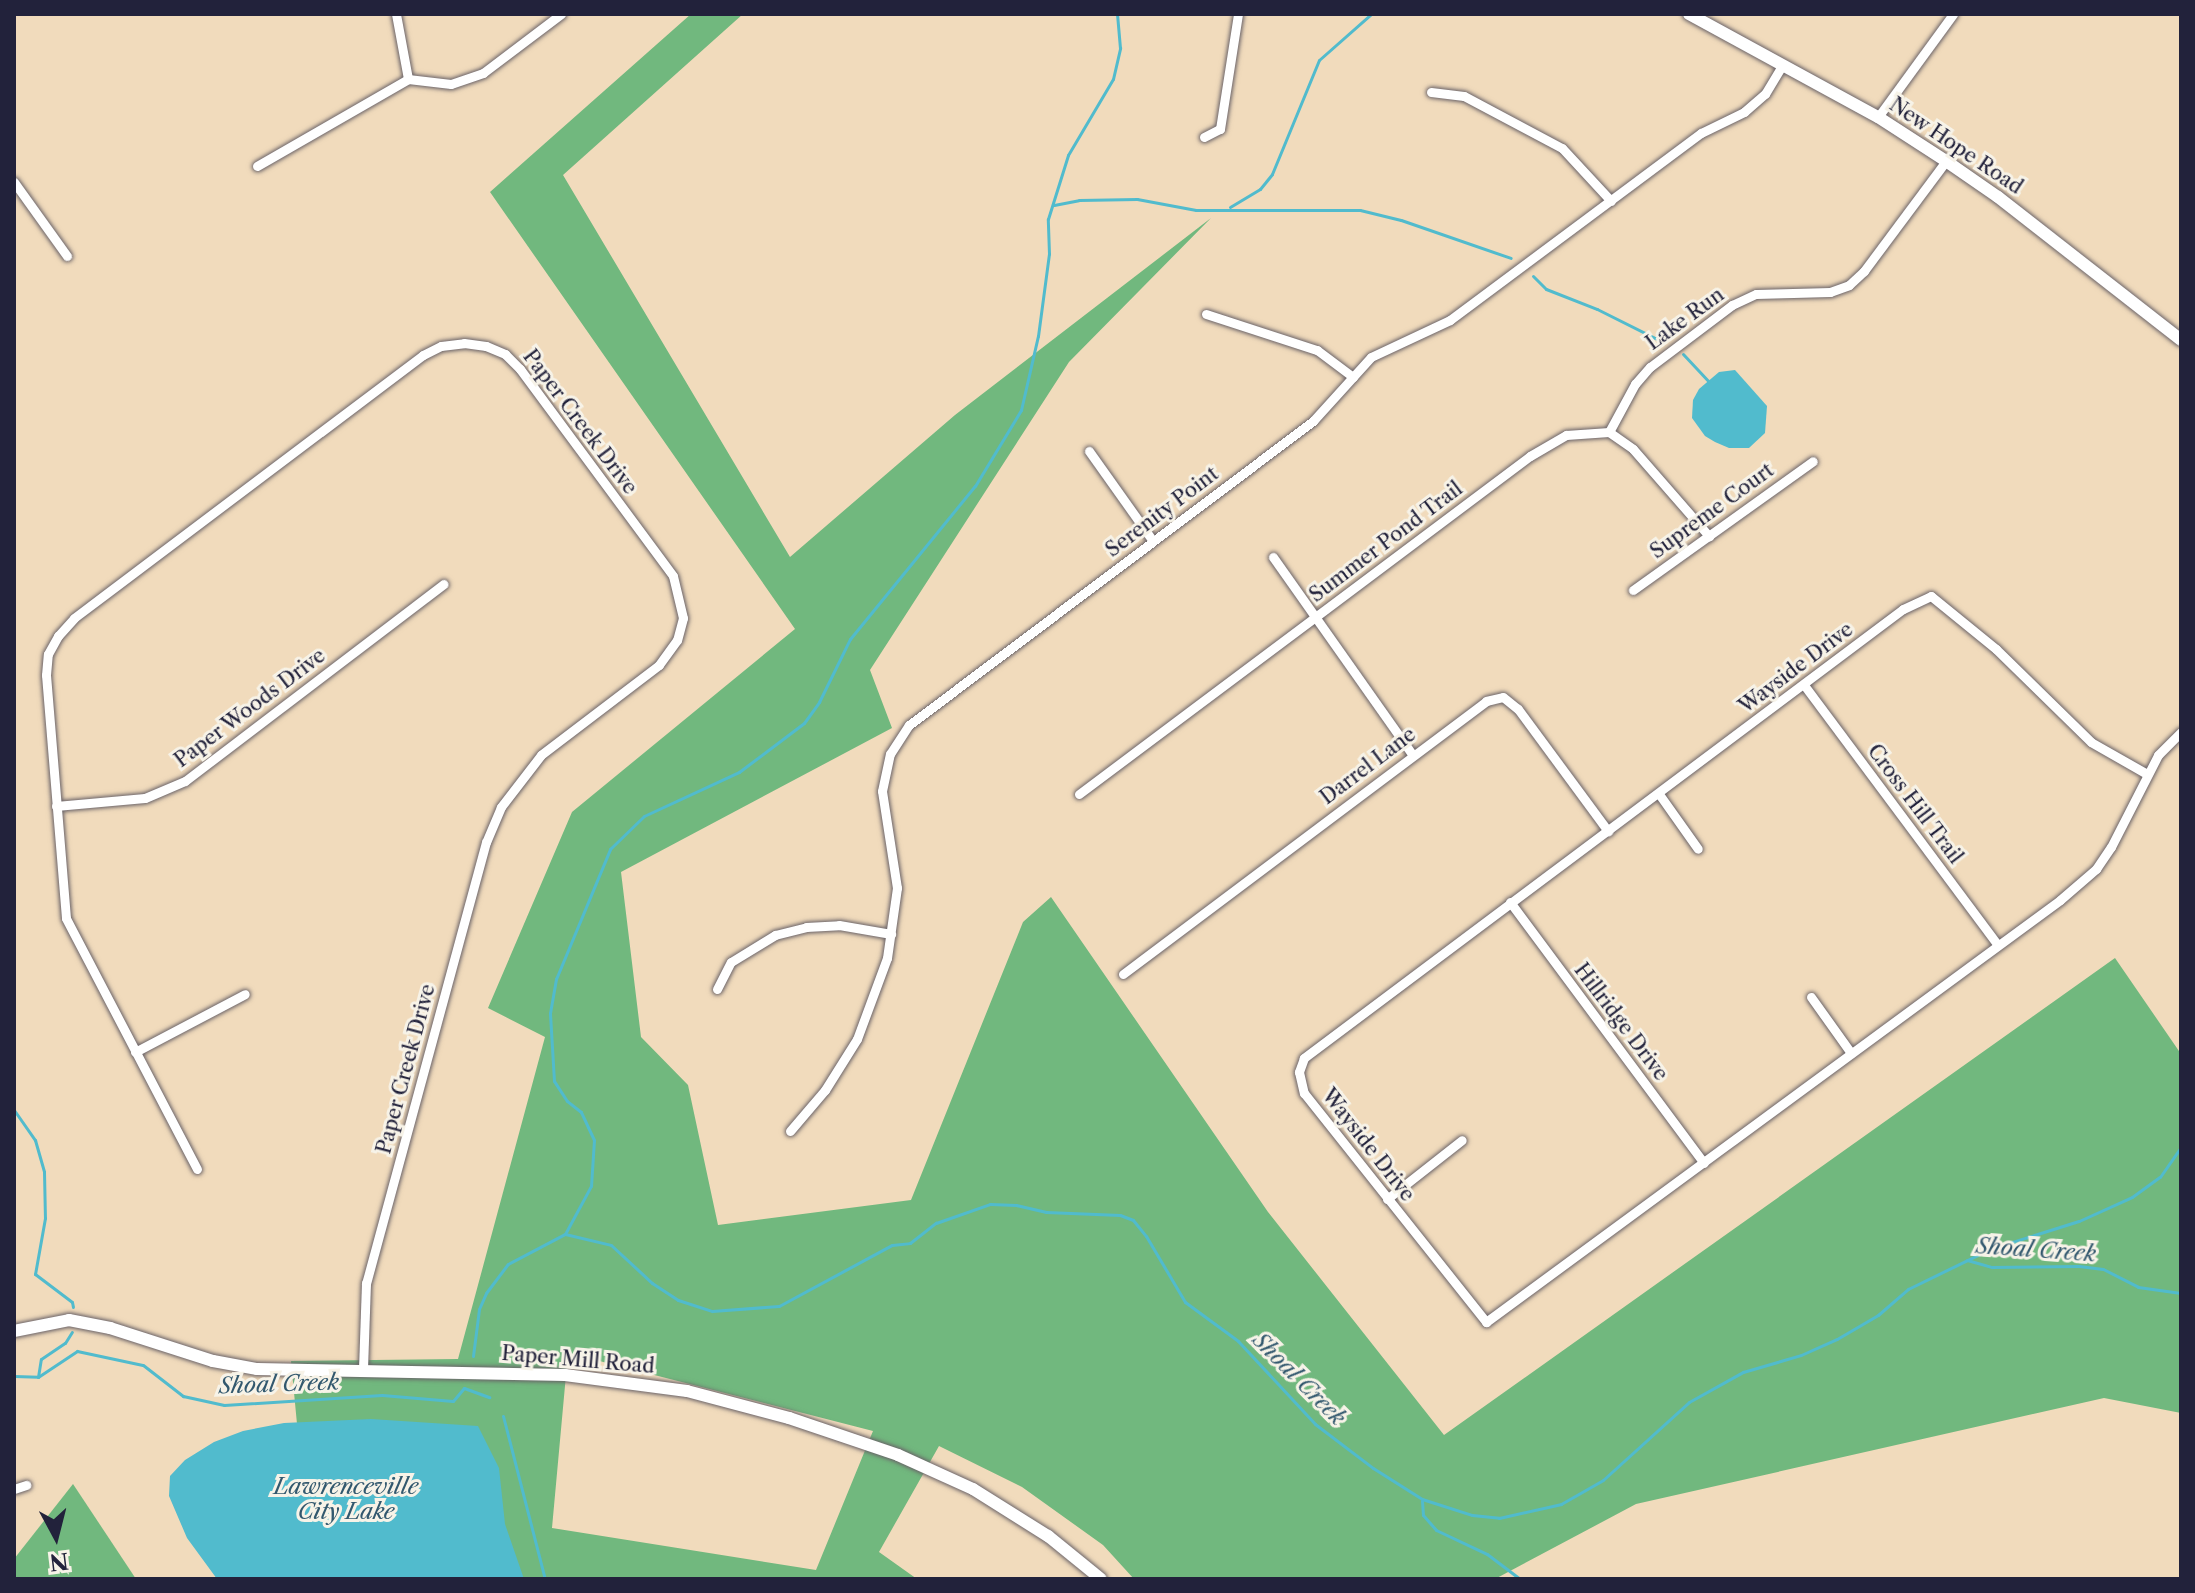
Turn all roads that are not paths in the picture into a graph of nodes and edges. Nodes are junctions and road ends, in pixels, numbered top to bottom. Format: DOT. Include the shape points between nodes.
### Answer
graph roads {
  1 [pos="396,14"];
  2 [pos="561,14"];
  3 [pos="1238,14"];
  4 [pos="1689,14"];
  5 [pos="1953,14"];
  6 [pos="1783,64"];
  7 [pos="408,79"];
  8 [pos="1431,92"];
  9 [pos="1878,117"];
  10 [pos="1204,137"];
  11 [pos="1946,161"];
  12 [pos="257,166"];
  13 [pos="15,184"];
  14 [pos="1611,201"];
  15 [pos="67,256"];
  16 [pos="1206,314"];
  17 [pos="2180,337"];
  18 [pos="1353,377"];
  19 [pos="1609,432"];
  20 [pos="1089,451"];
  21 [pos="1813,461"];
  22 [pos="1709,536"];
  23 [pos="1153,541"];
  24 [pos="1273,557"];
  25 [pos="444,584"];
  26 [pos="1633,590"];
  27 [pos="1317,617"];
  28 [pos="1804,685"];
  29 [pos="2181,732"];
  30 [pos="1412,754"];
  31 [pos="2147,774"];
  32 [pos="1079,794"];
  33 [pos="1659,794"];
  34 [pos="56,806"];
  35 [pos="1608,831"];
  36 [pos="1698,849"];
  37 [pos="1510,902"];
  38 [pos="891,934"];
  39 [pos="1998,945"];
  40 [pos="1123,974"];
  41 [pos="717,989"];
  42 [pos="245,994"];
  43 [pos="1811,997"];
  44 [pos="135,1052"];
  45 [pos="1851,1053"];
  46 [pos="790,1131"];
  47 [pos="1462,1140"];
  48 [pos="1704,1163"];
  49 [pos="197,1169"];
  50 [pos="1387,1199"];
  51 [pos="14,1331"];
  52 [pos="363,1371"];
  53 [pos="26,1485"];
  54 [pos="14,1489"];
  55 [pos="1101,1579"];
  1 -- 7 [label="street"];
  2 -- 7 [label="street" via="483,73 451,84"];
  3 -- 10 [label="street" via="1220,129"];
  4 -- 6 [label="street, New Hope Road"];
  5 -- 9 [label="street"];
  6 -- 9 [label="street, New Hope Road"];
  6 -- 14 [label="street, Serenity Point" via="1765,94 1744,112 1701,133"];
  7 -- 12 [label="street"];
  8 -- 14 [label="street" via="1464,96 1562,148"];
  9 -- 11 [label="street, New Hope Road"];
  11 -- 17 [label="street, New Hope Road"];
  11 -- 19 [label="street, Lake Run" via="1849,285 1830,292 1756,294 1732,305 1650,367"];
  13 -- 15 [label="street"];
  14 -- 18 [label="street, Serenity Point" via="1450,320 1371,357"];
  16 -- 18 [label="street" via="1317,350"];
  18 -- 23 [label="street, Serenity Point" via="1313,421"];
  19 -- 22 [label="street" via="1633,449"];
  19 -- 27 [label="street, Summer Pond Trail" via="1566,435 1546,445"];
  20 -- 23 [label="street"];
  21 -- 22 [label="street, Supreme Court"];
  22 -- 26 [label="street, Supreme Court"];
  23 -- 38 [label="street, Serenity Point" via="909,725 890,754 882,791 897,888"];
  24 -- 27 [label="street"];
  25 -- 34 [label="street, Paper Woods Drive" via="185,781 145,798"];
  27 -- 30 [label="street"];
  27 -- 32 [label="street, Summer Pond Trail"];
  28 -- 31 [label="street, Wayside Drive" via="1903,609 1931,596 1996,649 2091,742"];
  28 -- 33 [label="street, Wayside Drive"];
  28 -- 39 [label="street, Cross Hill Trail"];
  29 -- 31 [label="street, Wayside Drive"];
  30 -- 35 [label="street, Darrel Lane" via="1486,701 1503,697 1518,709"];
  30 -- 40 [label="street, Darrel Lane"];
  31 -- 39 [label="street, Wayside Drive" via="2096,869"];
  33 -- 35 [label="street, Wayside Drive"];
  33 -- 36 [label="street"];
  34 -- 44 [label="street, Paper Creek Drive" via="66,918"];
  34 -- 52 [label="street, Paper Creek Drive" via="46,675 48,654 58,636 111,590 441,346 464,343 505,354 673,576 683,618 677,640 659,665 541,755 501,807 486,842 366,1283"];
  35 -- 37 [label="street, Wayside Drive"];
  37 -- 48 [label="street, Hillridge Drive"];
  37 -- 50 [label="street, Wayside Drive" via="1304,1058 1299,1072 1304,1093"];
  38 -- 41 [label="street" via="839,925 775,935 731,962"];
  38 -- 46 [label="street, Serenity Point" via="857,1039 825,1090"];
  39 -- 45 [label="street, Wayside Drive"];
  42 -- 44 [label="street"];
  43 -- 45 [label="street"];
  44 -- 49 [label="street, Paper Creek Drive"];
  45 -- 48 [label="street, Wayside Drive"];
  47 -- 50 [label="street"];
  48 -- 50 [label="street, Wayside Drive" via="1486,1322"];
  51 -- 52 [label="street, Paper Mill Road" via="69,1320 242,1366"];
  52 -- 55 [label="street, Paper Mill Road" via="565,1375 687,1391 789,1418 898,1455 973,1489 1048,1536"];
  53 -- 54 [label="street"];
}
